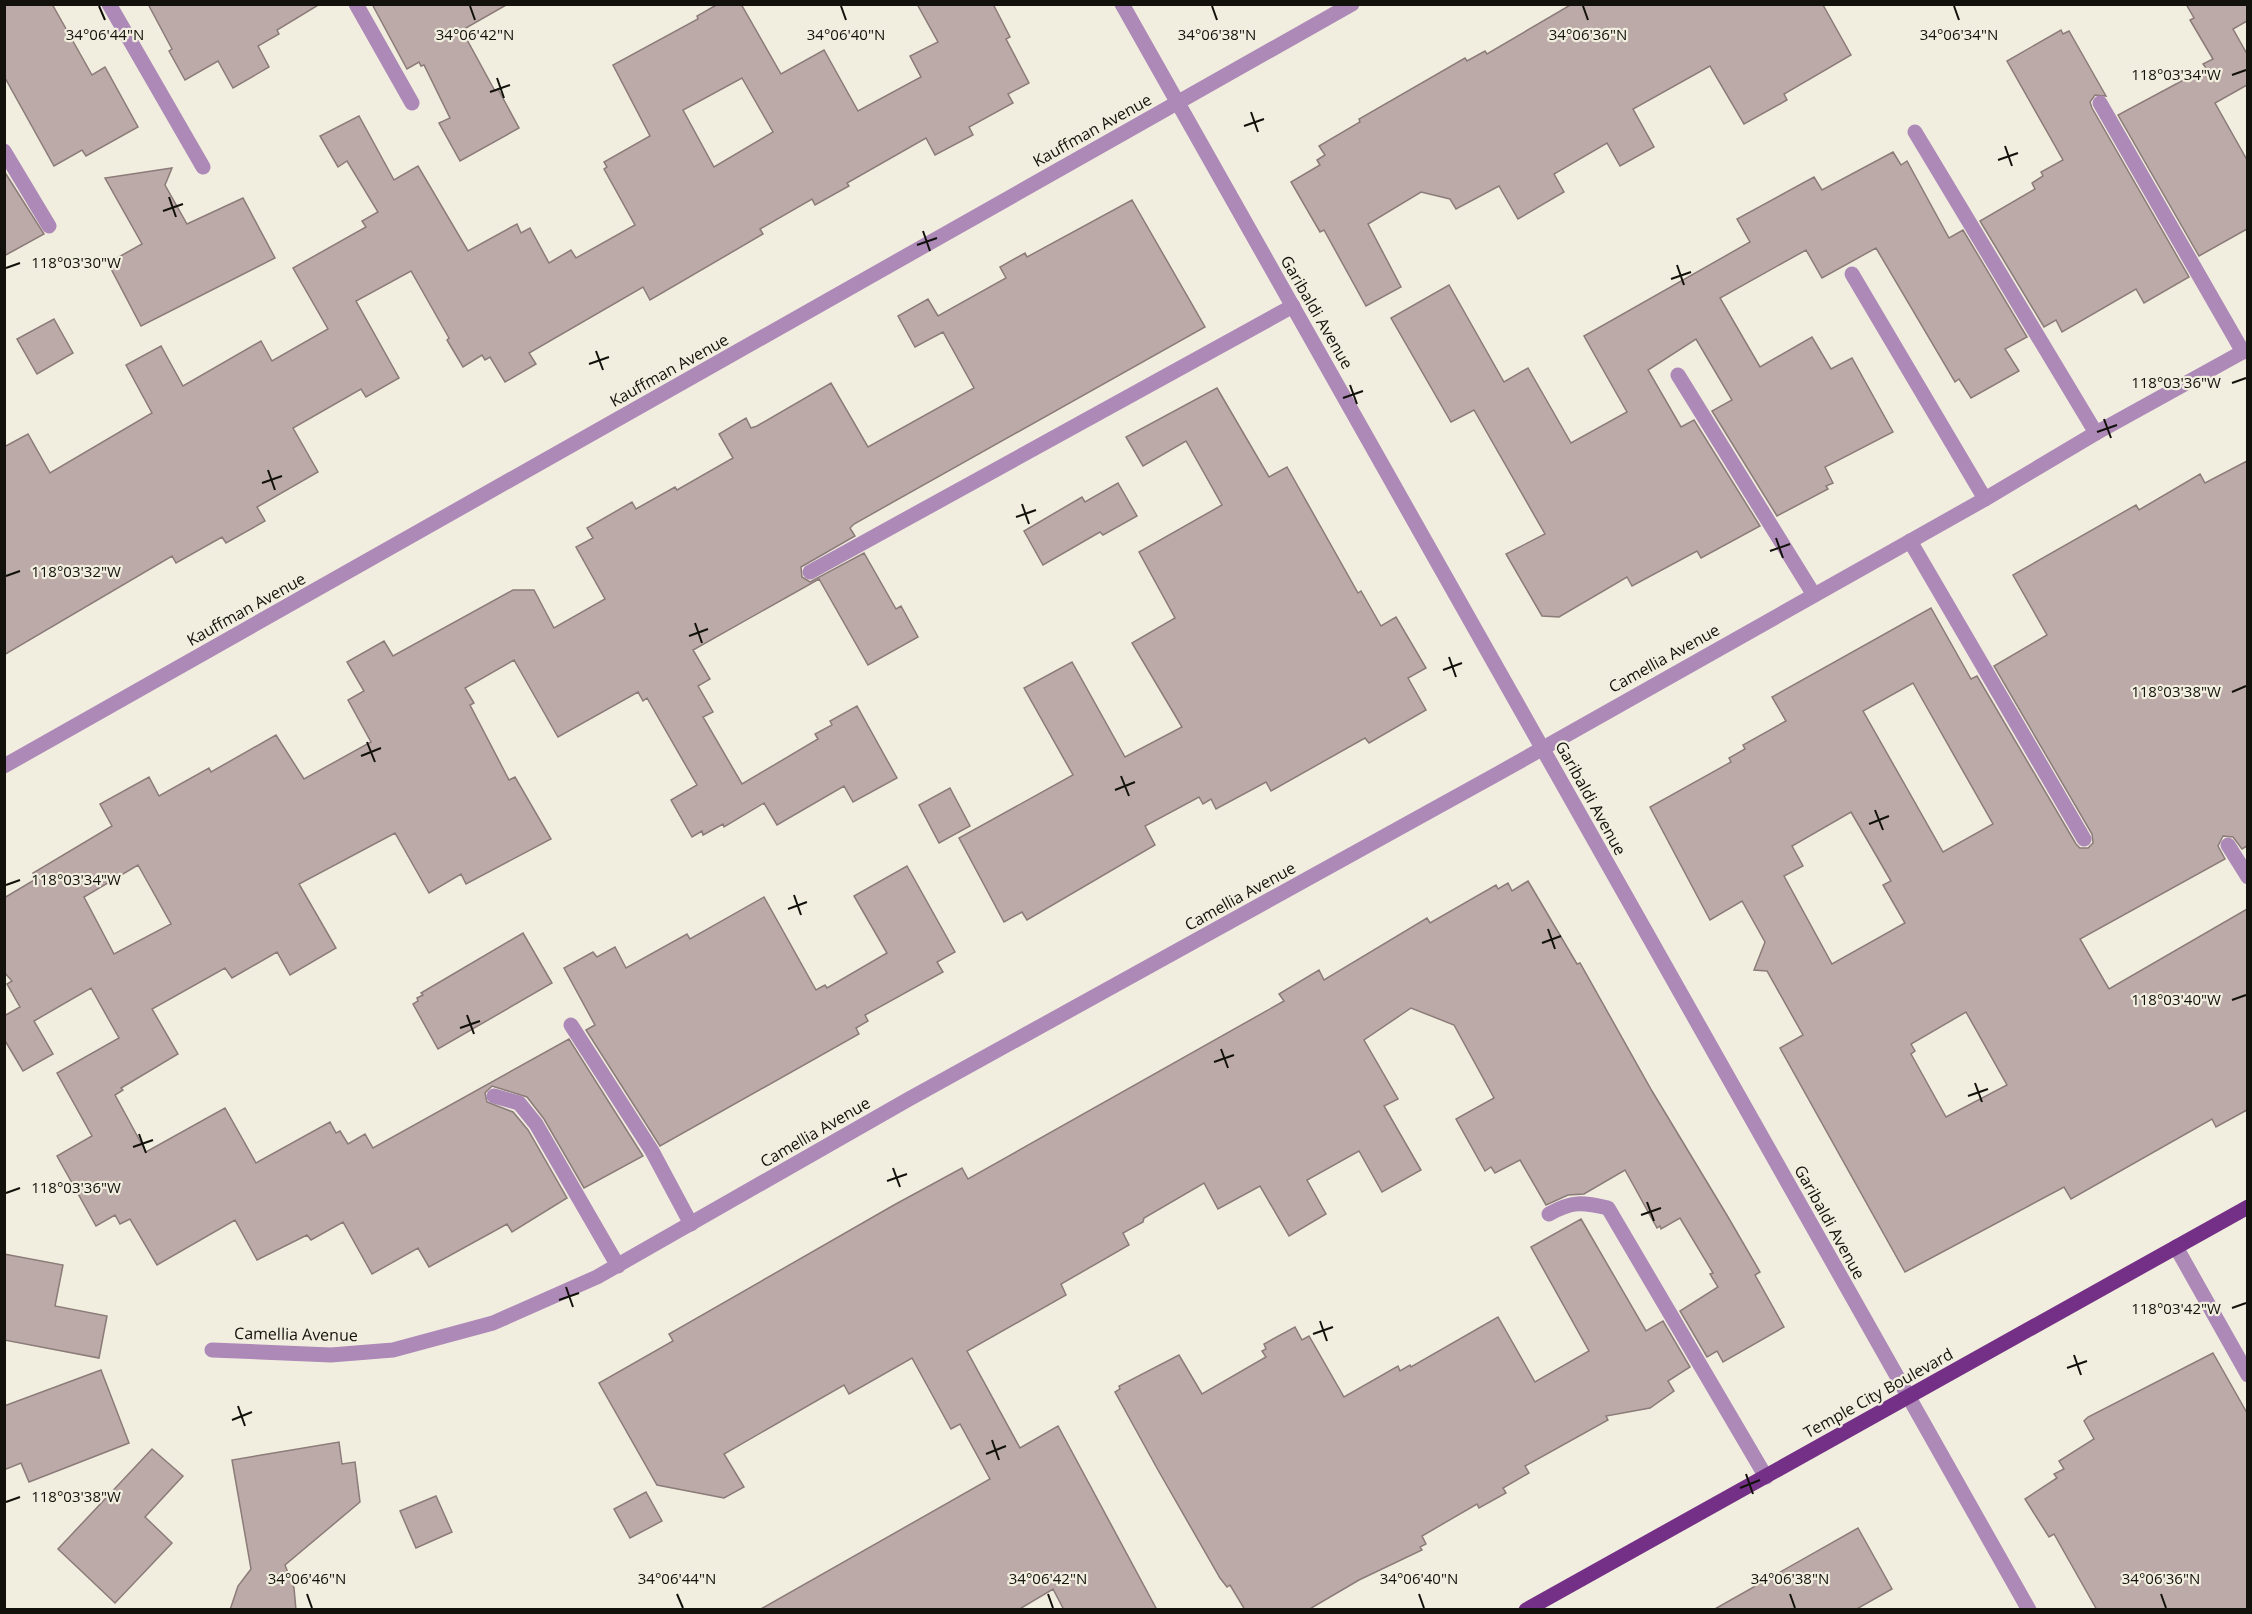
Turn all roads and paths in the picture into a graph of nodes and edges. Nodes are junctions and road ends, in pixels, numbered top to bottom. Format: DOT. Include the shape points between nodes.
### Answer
graph roads {
  1 [pos="109,4"];
  2 [pos="356,4"];
  3 [pos="1122,4"];
  4 [pos="1352,4"];
  5 [pos="412,103"];
  6 [pos="1178,103"];
  7 [pos="2100,103"];
  8 [pos="1915,132"];
  9 [pos="4,151"];
  10 [pos="203,167"];
  11 [pos="49,226"];
  12 [pos="1852,274"];
  13 [pos="1293,306"];
  14 [pos="2245,351"];
  15 [pos="1677,375"];
  16 [pos="2096,433"];
  17 [pos="1985,499"];
  18 [pos="1910,541"];
  19 [pos="810,572"];
  20 [pos="1814,595"];
  21 [pos="1542,748"];
  22 [pos="4,766"];
  23 [pos="2084,839"];
  24 [pos="2228,845"];
  25 [pos="2247,878"];
  26 [pos="571,1025"];
  27 [pos="494,1096"];
  28 [pos="2247,1207"];
  29 [pos="1549,1214"];
  30 [pos="691,1224"];
  31 [pos="2176,1247"];
  32 [pos="618,1266"];
  33 [pos="212,1350"];
  34 [pos="2247,1375"];
  35 [pos="1909,1397"];
  36 [pos="1766,1477"];
  37 [pos="1526,1610"];
  38 [pos="2029,1610"];
  1 -- 10 [label="street"];
  2 -- 5 [label="street"];
  3 -- 6 [label="street, Garibaldi Avenue"];
  4 -- 6 [label="street, Kauffman Avenue"];
  6 -- 13 [label="street, Garibaldi Avenue"];
  6 -- 22 [label="street, Kauffman Avenue"];
  7 -- 14 [label="street"];
  8 -- 16 [label="street"];
  9 -- 11 [label="street"];
  12 -- 17 [label="street"];
  13 -- 19 [label="street"];
  13 -- 21 [label="street, Garibaldi Avenue"];
  14 -- 16 [label="street, Camellia Avenue"];
  15 -- 20 [label="street"];
  16 -- 17 [label="street, Camellia Avenue"];
  17 -- 18 [label="street, Camellia Avenue"];
  18 -- 20 [label="street, Camellia Avenue"];
  18 -- 23 [label="street"];
  20 -- 21 [label="street, Camellia Avenue"];
  21 -- 30 [label="street, Camellia Avenue"];
  21 -- 35 [label="street, Garibaldi Avenue"];
  24 -- 25 [label="street"];
  26 -- 30 [label="street" via="652,1151"];
  27 -- 32 [label="street" via="519,1103 536,1124"];
  28 -- 31 [label="main road, Temple City Boulevard"];
  29 -- 36 [label="street" via="1583,1202 1608,1208"];
  30 -- 32 [label="street, Camellia Avenue"];
  31 -- 34 [label="street"];
  31 -- 35 [label="main road, Temple City Boulevard"];
  32 -- 33 [label="street, Camellia Avenue" via="493,1323 393,1350 331,1355"];
  35 -- 36 [label="main road, Temple City Boulevard"];
  35 -- 38 [label="street, Garibaldi Avenue"];
  36 -- 37 [label="main road, Temple City Boulevard"];
}
